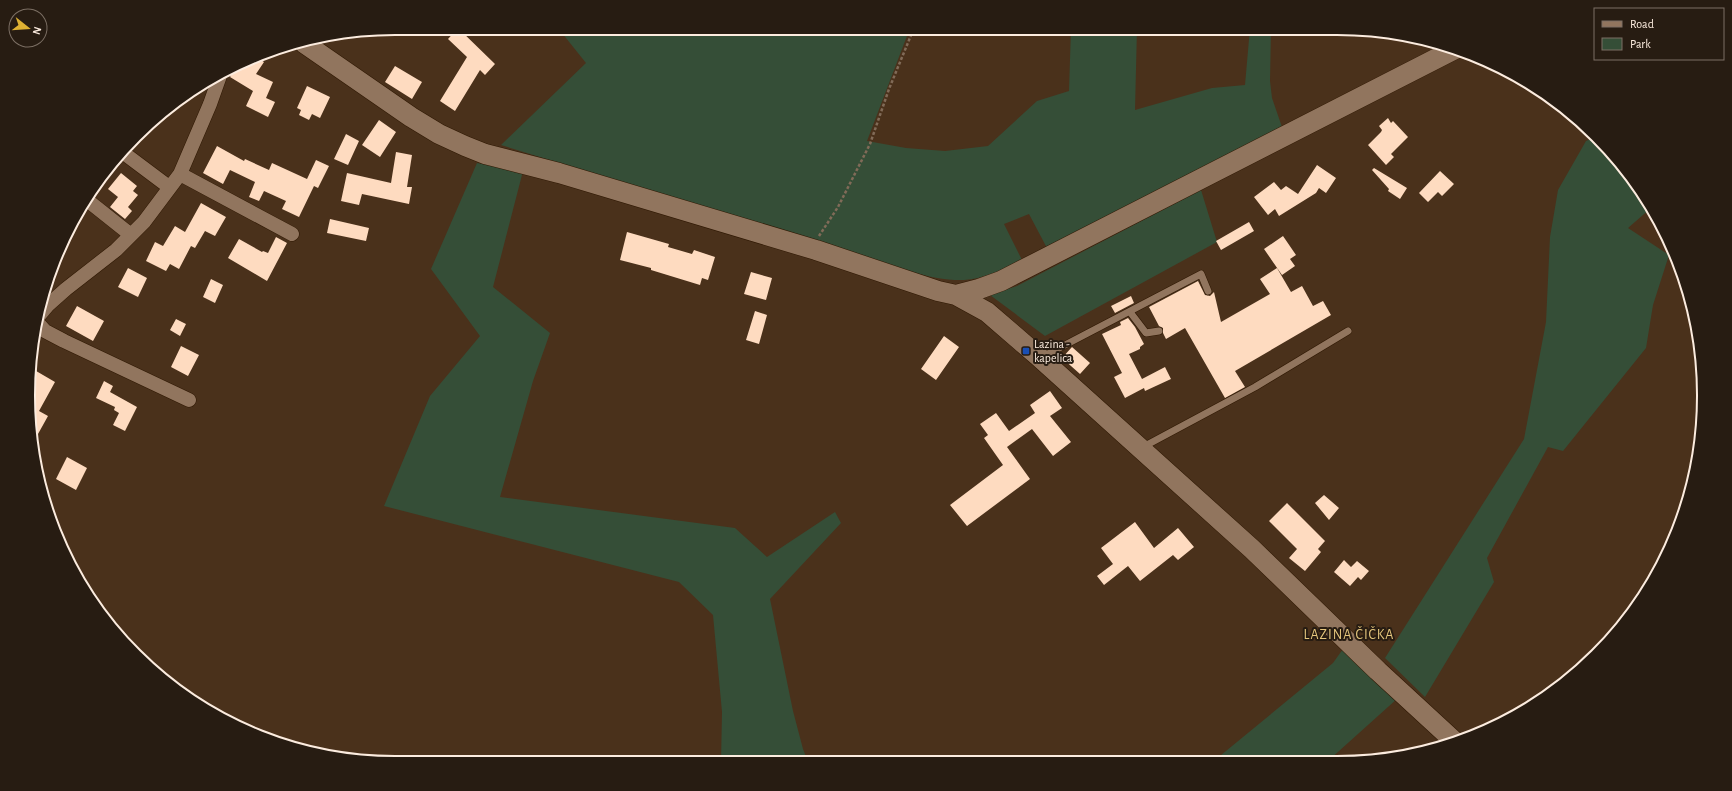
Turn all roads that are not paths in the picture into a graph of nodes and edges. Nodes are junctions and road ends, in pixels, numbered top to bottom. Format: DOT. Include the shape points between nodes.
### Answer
graph roads {
  1 [pos="308,46"];
  2 [pos="1448,53"];
  3 [pos="218,81"];
  4 [pos="127,155"];
  5 [pos="180,174"];
  6 [pos="169,188"];
  7 [pos="90,203"];
  8 [pos="292,234"];
  9 [pos="131,235"];
  10 [pos="1208,291"];
  11 [pos="956,294"];
  12 [pos="47,302"];
  13 [pos="1130,312"];
  14 [pos="42,327"];
  15 [pos="1159,331"];
  16 [pos="1348,331"];
  17 [pos="1040,358"];
  18 [pos="189,400"];
  19 [pos="1141,448"];
  20 [pos="1450,738"];
  1 -- 11 [label="main road" via="411,117 439,134 485,154 816,250 938,291"];
  2 -- 11 [label="main road" via="1002,281"];
  3 -- 5 [label="street"];
  4 -- 6 [label="street"];
  5 -- 6 [label="street"];
  5 -- 8 [label="street"];
  6 -- 9 [label="street"];
  7 -- 9 [label="street"];
  9 -- 12 [label="street" via="116,250"];
  10 -- 13 [label="lane" via="1200,274"];
  11 -- 17 [label="main road" via="987,312"];
  13 -- 15 [label="lane" via="1146,332"];
  13 -- 17 [label="lane"];
  14 -- 18 [label="street" via="58,338"];
  16 -- 19 [label="lane" via="1255,387"];
  17 -- 19 [label="main road"];
  19 -- 20 [label="main road" via="1252,549"];
}
